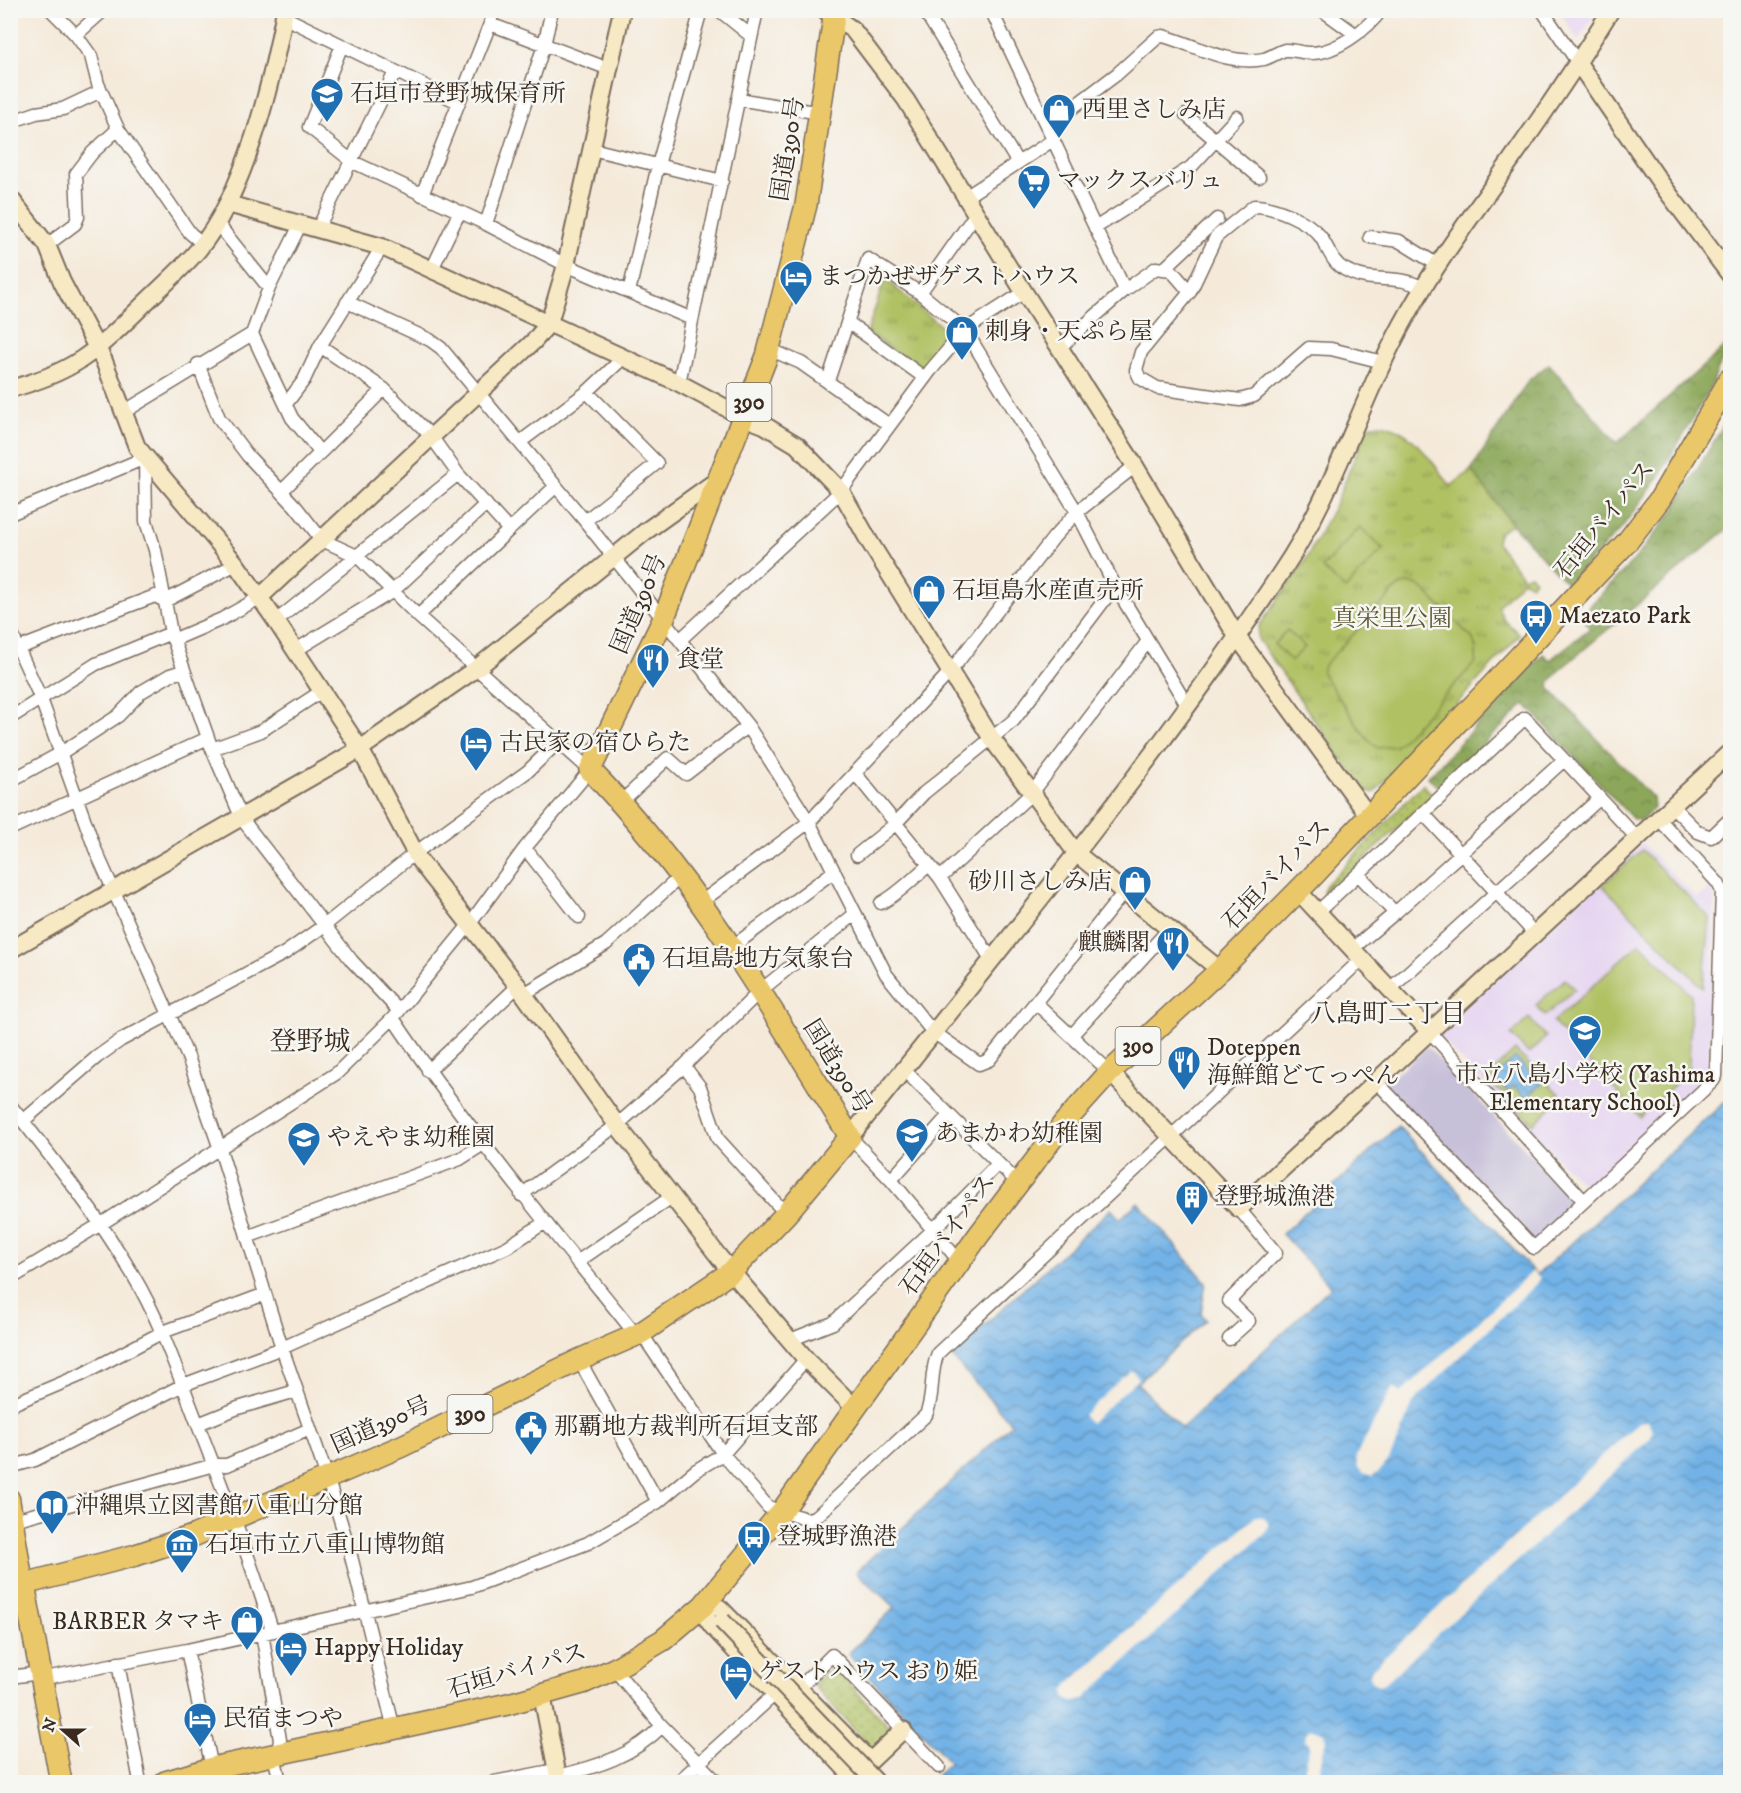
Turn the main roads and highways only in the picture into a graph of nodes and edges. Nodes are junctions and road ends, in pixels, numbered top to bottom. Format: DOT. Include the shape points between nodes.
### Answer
graph roads {
  1 [pos="837,14"];
  2 [pos="1731,379"];
  3 [pos="10,1498"];
  4 [pos="17,1585"];
  5 [pos="64,1778"];
  6 [pos="165,1782"];
  1 -- 4 [label="highway, 国道390号 / 390" via="806,205 769,350 663,620 590,770 621,802 701,902 850,1137 731,1272 638,1334 402,1446 233,1520 136,1555"];
  2 -- 6 [label="highway, 石垣バイパス / 390" via="1660,499 1627,542 1298,891 1110,1072 1064,1123 959,1261 782,1511 703,1606 663,1640 583,1683"];
  3 -- 4 [label="main road"];
  4 -- 5 [label="highway"];
}
